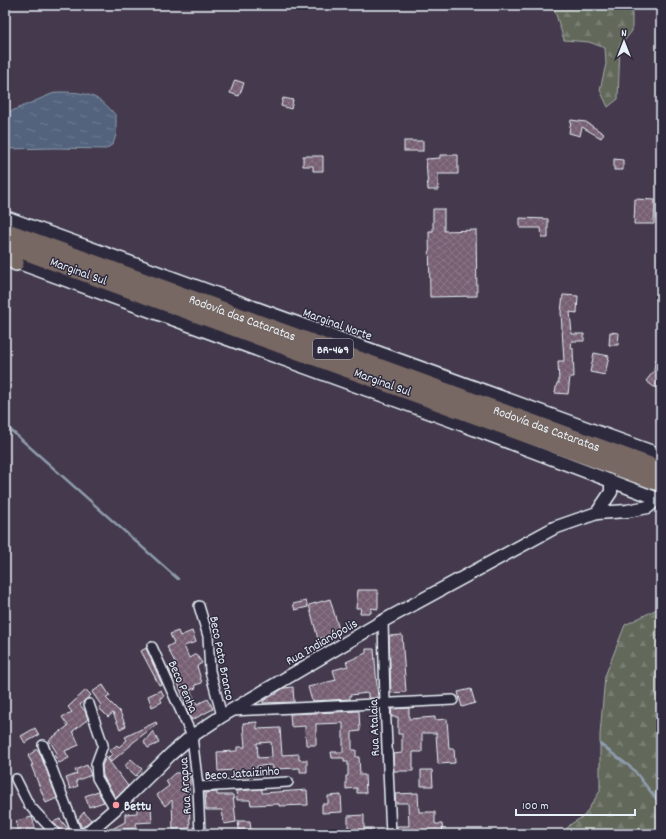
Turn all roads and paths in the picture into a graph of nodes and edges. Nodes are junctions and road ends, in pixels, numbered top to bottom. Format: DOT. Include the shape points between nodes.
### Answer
graph roads {
  1 [pos="5,217"];
  2 [pos="5,230"];
  3 [pos="5,245"];
  4 [pos="9,259"];
  5 [pos="611,451"];
  6 [pos="661,456"];
  7 [pos="661,469"];
  8 [pos="611,482"];
  9 [pos="660,494"];
  10 [pos="597,513"];
  11 [pos="199,606"];
  12 [pos="383,621"];
  13 [pos="152,647"];
  14 [pos="453,700"];
  15 [pos="385,702"];
  16 [pos="89,704"];
  17 [pos="226,713"];
  18 [pos="192,736"];
  19 [pos="43,745"];
  20 [pos="16,779"];
  21 [pos="288,782"];
  22 [pos="198,788"];
  23 [pos="115,809"];
  24 [pos="56,834"];
  25 [pos="77,834"];
  26 [pos="86,834"];
  27 [pos="200,834"];
  28 [pos="391,834"];
  1 -- 6 [label="street, Marginal Norte"];
  2 -- 5 [label="highway, Rodovía das Cataratas / BR-469"];
  3 -- 9 [label="highway, Rodovía das Cataratas / BR-469"];
  4 -- 8 [label="street, Marginal Sul / BR-469" via="450,420"];
  5 -- 6 [label="highway"];
  5 -- 7 [label="highway, Rodovía das Cataratas / BR-469"];
  8 -- 9 [label="street, Marginal Sul / BR-469"];
  8 -- 10 [label="street" via="612,492"];
  9 -- 10 [label="street, Rua Indianópolis" via="648,506 627,511"];
  10 -- 12 [label="street, Rua Indianópolis" via="554,528"];
  11 -- 17 [label="street, Beco Pato Branco" via="208,636 210,671"];
  12 -- 15 [label="street, Rua Atalaia"];
  12 -- 17 [label="street, Rua Indianópolis"];
  13 -- 18 [label="street, Beco Penha"];
  14 -- 15 [label="street"];
  15 -- 17 [label="street"];
  15 -- 28 [label="street, Rua Atalaia"];
  16 -- 23 [label="street" via="103,745 96,764 97,778"];
  17 -- 18 [label="street, Rua Indianópolis"];
  18 -- 22 [label="street, Rua Arapua"];
  18 -- 23 [label="street, Rua Indianópolis"];
  19 -- 25 [label="street"];
  20 -- 24 [label="street" via="29,805"];
  21 -- 22 [label="street, Beco Jataizinho"];
  22 -- 27 [label="street, Rua Arapua"];
  23 -- 26 [label="street, Rua Indianópolis"];
}
